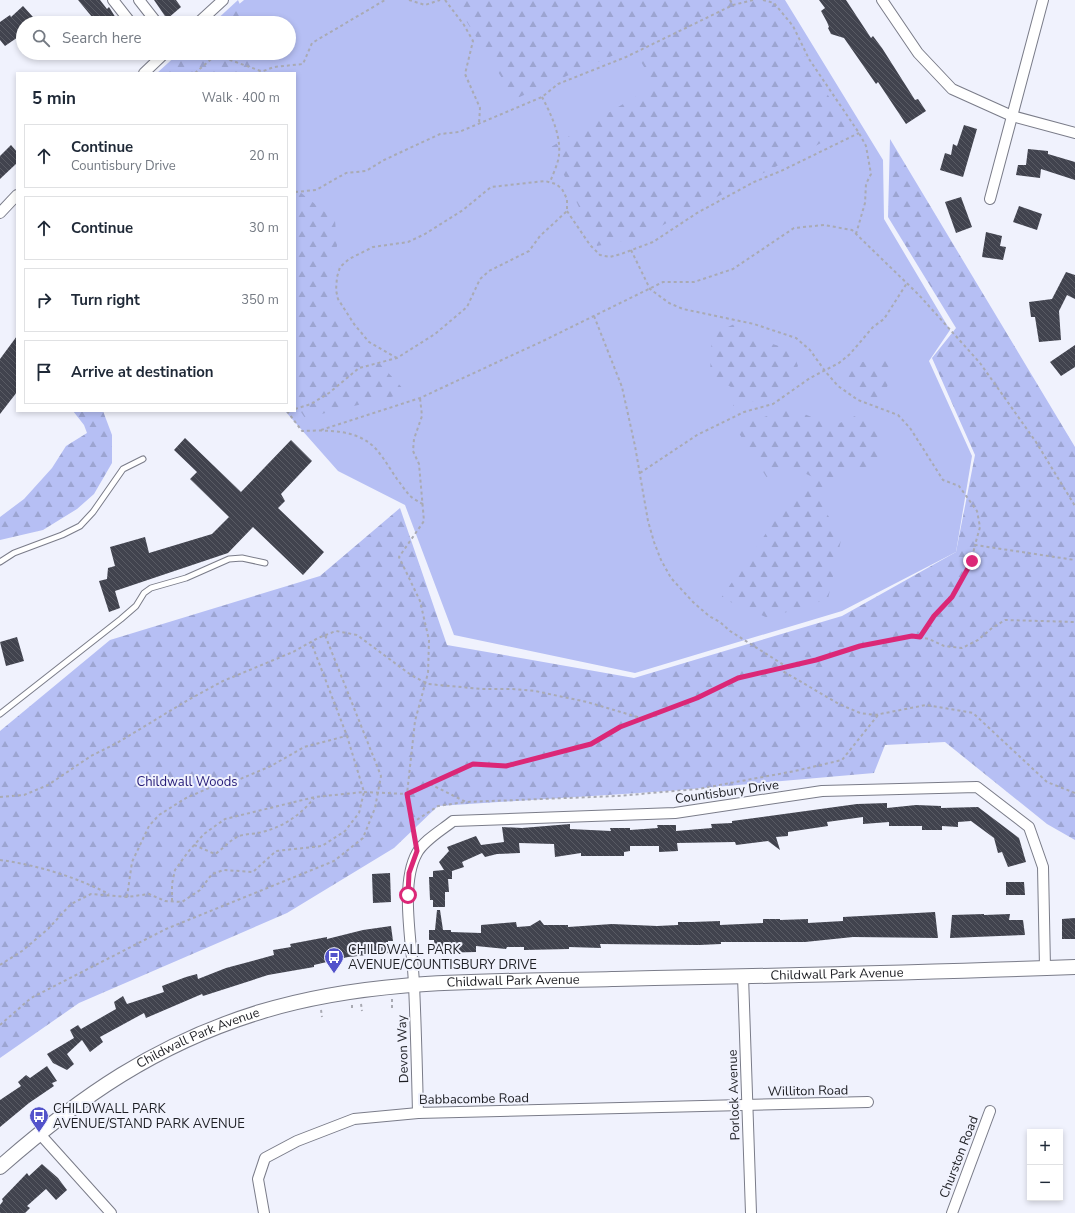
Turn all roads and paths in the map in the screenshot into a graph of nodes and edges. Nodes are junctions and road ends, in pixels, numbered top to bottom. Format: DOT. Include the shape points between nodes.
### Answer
graph roads {
  1 [pos="113,0"];
  2 [pos="139,0"];
  3 [pos="223,0"];
  4 [pos="385,0"];
  5 [pos="409,0"];
  6 [pos="440,0"];
  7 [pos="445,0"];
  8 [pos="730,0"];
  9 [pos="753,0"];
  10 [pos="763,0"];
  11 [pos="882,0"];
  12 [pos="1043,0"];
  13 [pos="733,6"];
  14 [pos="126,16"];
  15 [pos="152,16"];
  16 [pos="206,16"];
  17 [pos="158,60"];
  18 [pos="210,60"];
  19 [pos="234,60"];
  20 [pos="261,71"];
  21 [pos="145,72"];
  22 [pos="196,72"];
  23 [pos="542,97"];
  24 [pos="1012,116"];
  25 [pos="479,124"];
  26 [pos="859,132"];
  27 [pos="1075,133"];
  28 [pos="550,182"];
  29 [pos="296,192"];
  30 [pos="16,196"];
  31 [pos="990,199"];
  32 [pos="567,211"];
  33 [pos="0,213"];
  34 [pos="856,234"];
  35 [pos="631,250"];
  36 [pos="907,283"];
  37 [pos="650,289"];
  38 [pos="594,316"];
  39 [pos="397,358"];
  40 [pos="825,371"];
  41 [pos="420,398"];
  42 [pos="296,409"];
  43 [pos="289,412"];
  44 [pos="321,430"];
  45 [pos="143,459"];
  46 [pos="640,473"];
  47 [pos="423,504"];
  48 [pos="1075,506"];
  49 [pos="975,545"];
  50 [pos="1075,560"];
  51 [pos="0,562"];
  52 [pos="265,563"];
  53 [pos="1075,622"];
  54 [pos="325,635"];
  55 [pos="920,637"];
  56 [pos="311,642"];
  57 [pos="787,667"];
  58 [pos="779,669"];
  59 [pos="426,682"];
  60 [pos="0,714"];
  61 [pos="879,714"];
  62 [pos="642,718"];
  63 [pos="347,736"];
  64 [pos="430,784"];
  65 [pos="364,792"];
  66 [pos="1075,793"];
  67 [pos="407,794"];
  68 [pos="0,797"];
  69 [pos="315,797"];
  70 [pos="466,802"];
  71 [pos="412,824"];
  72 [pos="194,845"];
  73 [pos="417,851"];
  74 [pos="0,860"];
  75 [pos="111,895"];
  76 [pos="127,897"];
  77 [pos="172,901"];
  78 [pos="0,965"];
  79 [pos="1075,967"];
  80 [pos="1045,968"];
  81 [pos="743,976"];
  82 [pos="414,984"];
  83 [pos="0,1024"];
  84 [pos="868,1102"];
  85 [pos="748,1105"];
  86 [pos="990,1111"];
  87 [pos="418,1113"];
  88 [pos="39,1133"];
  89 [pos="0,1167"];
  90 [pos="111,1213"];
  91 [pos="264,1213"];
  92 [pos="750,1213"];
  93 [pos="952,1213"];
  1 -- 14 [label="street"];
  2 -- 15 [label="street"];
  3 -- 16 [label="street"];
  4 -- 20 [label="path" via="312,43 303,64 274,66"];
  5 -- 6 [label="path" via="425,5"];
  7 -- 25 [label="path" via="473,41 465,74 480,108"];
  8 -- 13 [label="path"];
  9 -- 13 [label="path"];
  10 -- 26 [label="path" via="774,3 793,26 809,60"];
  11 -- 24 [label="street" via="918,52 952,89"];
  12 -- 24 [label="street"];
  13 -- 23 [label="path" via="632,54 558,84"];
  17 -- 21 [label="street"];
  18 -- 22 [label="path"];
  19 -- 20 [label="path"];
  23 -- 25 [label="path"];
  23 -- 28 [label="path" via="559,142 559,156"];
  24 -- 27 [label="street"];
  24 -- 31 [label="street"];
  25 -- 29 [label="path" via="459,132 440,134 366,171 346,173 316,190"];
  26 -- 34 [label="path" via="866,146 871,174 866,184 865,203"];
  26 -- 35 [label="path" via="754,182 653,242"];
  28 -- 32 [label="path" via="562,189 567,199"];
  28 -- 39 [label="path" via="491,187 463,210 425,234 408,242 383,245 360,252 340,267 336,277 338,299 369,342"];
  30 -- 33 [label="street"];
  32 -- 35 [label="path" via="600,255 610,257"];
  32 -- 39 [label="path" via="540,236 529,251 489,271 480,279 467,308 435,334"];
  34 -- 36 [label="path"];
  34 -- 37 [label="path" via="852,230 824,225 794,228 733,269 694,282 663,282"];
  35 -- 37 [label="path"];
  36 -- 40 [label="path" via="884,319 873,327 850,354"];
  36 -- 48 [label="path" via="980,364 1036,442"];
  37 -- 38 [label="path"];
  37 -- 40 [label="path" via="669,303 684,309 738,319 796,338 810,350"];
  38 -- 41 [label="path"];
  38 -- 46 [label="path" via="622,387"];
  39 -- 42 [label="path" via="359,368 329,393 311,404"];
  40 -- 46 [label="path" via="810,378 774,404 744,412 697,435"];
  40 -- 49 [label="path" via="838,386 858,400 898,415 910,428 944,480 959,486 977,511 980,527"];
  41 -- 44 [label="path"];
  41 -- 47 [label="path" via="422,416 414,439 413,451 419,464"];
  43 -- 44 [label="path" via="302,431"];
  44 -- 47 [label="path" via="350,433 361,437 375,448 409,497"];
  45 -- 51 [label="lane" via="122,469 93,512 80,526 14,553"];
  46 -- 57 [label="path" via="654,542 671,578 709,616"];
  47 -- 59 [label="path" via="424,521 399,557 420,602 429,640"];
  49 -- 50 [label="path"];
  49 -- 55 [label="path" via="972,561 965,576 952,597 934,616"];
  52 -- 60 [label="lane" via="242,558 229,559 186,578 151,588 121,619"];
  53 -- 55 [label="path" via="1005,620 978,640 962,648 944,646"];
  54 -- 56 [label="path"];
  54 -- 59 [label="path" via="336,630 357,635 411,675"];
  54 -- 83 [label="path" via="381,776 375,808 363,838 334,862 166,929 31,998"];
  55 -- 57 [label="path" via="912,636 860,646"];
  56 -- 63 [label="path"];
  56 -- 68 [label="path" via="223,681 188,700 91,756 48,785 24,794"];
  57 -- 58 [label="path"];
  58 -- 61 [label="path" via="839,704 860,713"];
  58 -- 62 [label="path" via="738,678 697,698"];
  59 -- 62 [label="path" via="482,689 535,691 587,702"];
  59 -- 67 [label="path" via="415,721"];
  61 -- 66 [label="path" via="926,705 972,713 1047,782"];
  61 -- 70 [label="path" via="842,760 795,771 698,789 617,796"];
  62 -- 64 [label="path" via="591,744 506,766 473,764"];
  63 -- 65 [label="path"];
  63 -- 76 [label="path" via="304,746 271,766 186,798 159,815 149,826 132,862"];
  64 -- 67 [label="path"];
  64 -- 70 [label="path"];
  65 -- 67 [label="path, bridge"];
  65 -- 69 [label="path"];
  65 -- 77 [label="path" via="359,813 345,832 322,846 276,852 253,872 224,870 212,874 200,890 182,902"];
  67 -- 71 [label="path"];
  69 -- 72 [label="path" via="225,819 204,834"];
  69 -- 72 [label="path" via="303,812 284,825 237,837 215,854"];
  70 -- 71 [label="path" via="438,806"];
  71 -- 73 [label="path"];
  72 -- 77 [label="path" via="175,870"];
  73 -- 80 [label="street, Countisbury Drive" via="453,821 675,813 822,791 977,787 1029,827 1043,867"];
  73 -- 82 [label="street, Countisbury Drive" via="409,873 408,895"];
  74 -- 75 [label="path" via="45,870 95,886"];
  75 -- 76 [label="path"];
  75 -- 78 [label="path" via="91,894 71,904 48,929"];
  76 -- 77 [label="path" via="150,894"];
  79 -- 80 [label="street, Childwall Park Avenue"];
  80 -- 81 [label="street, Childwall Park Avenue"];
  81 -- 82 [label="street, Childwall Park Avenue"];
  81 -- 85 [label="street, Porlock Avenue"];
  82 -- 87 [label="street, Devon Way"];
  82 -- 88 [label="street, Childwall Park Avenue" via="304,1000 258,1012 214,1028 158,1053 115,1078"];
  84 -- 85 [label="street, Williton Road"];
  85 -- 87 [label="street, Babbacombe Road"];
  85 -- 92 [label="street, Porlock Avenue"];
  86 -- 93 [label="street, Churston Road"];
  87 -- 91 [label="street, Babbacombe Road" via="354,1119 297,1141 265,1158 258,1179"];
  88 -- 89 [label="street, Childwall Park Avenue"];
  88 -- 90 [label="street"];
}
